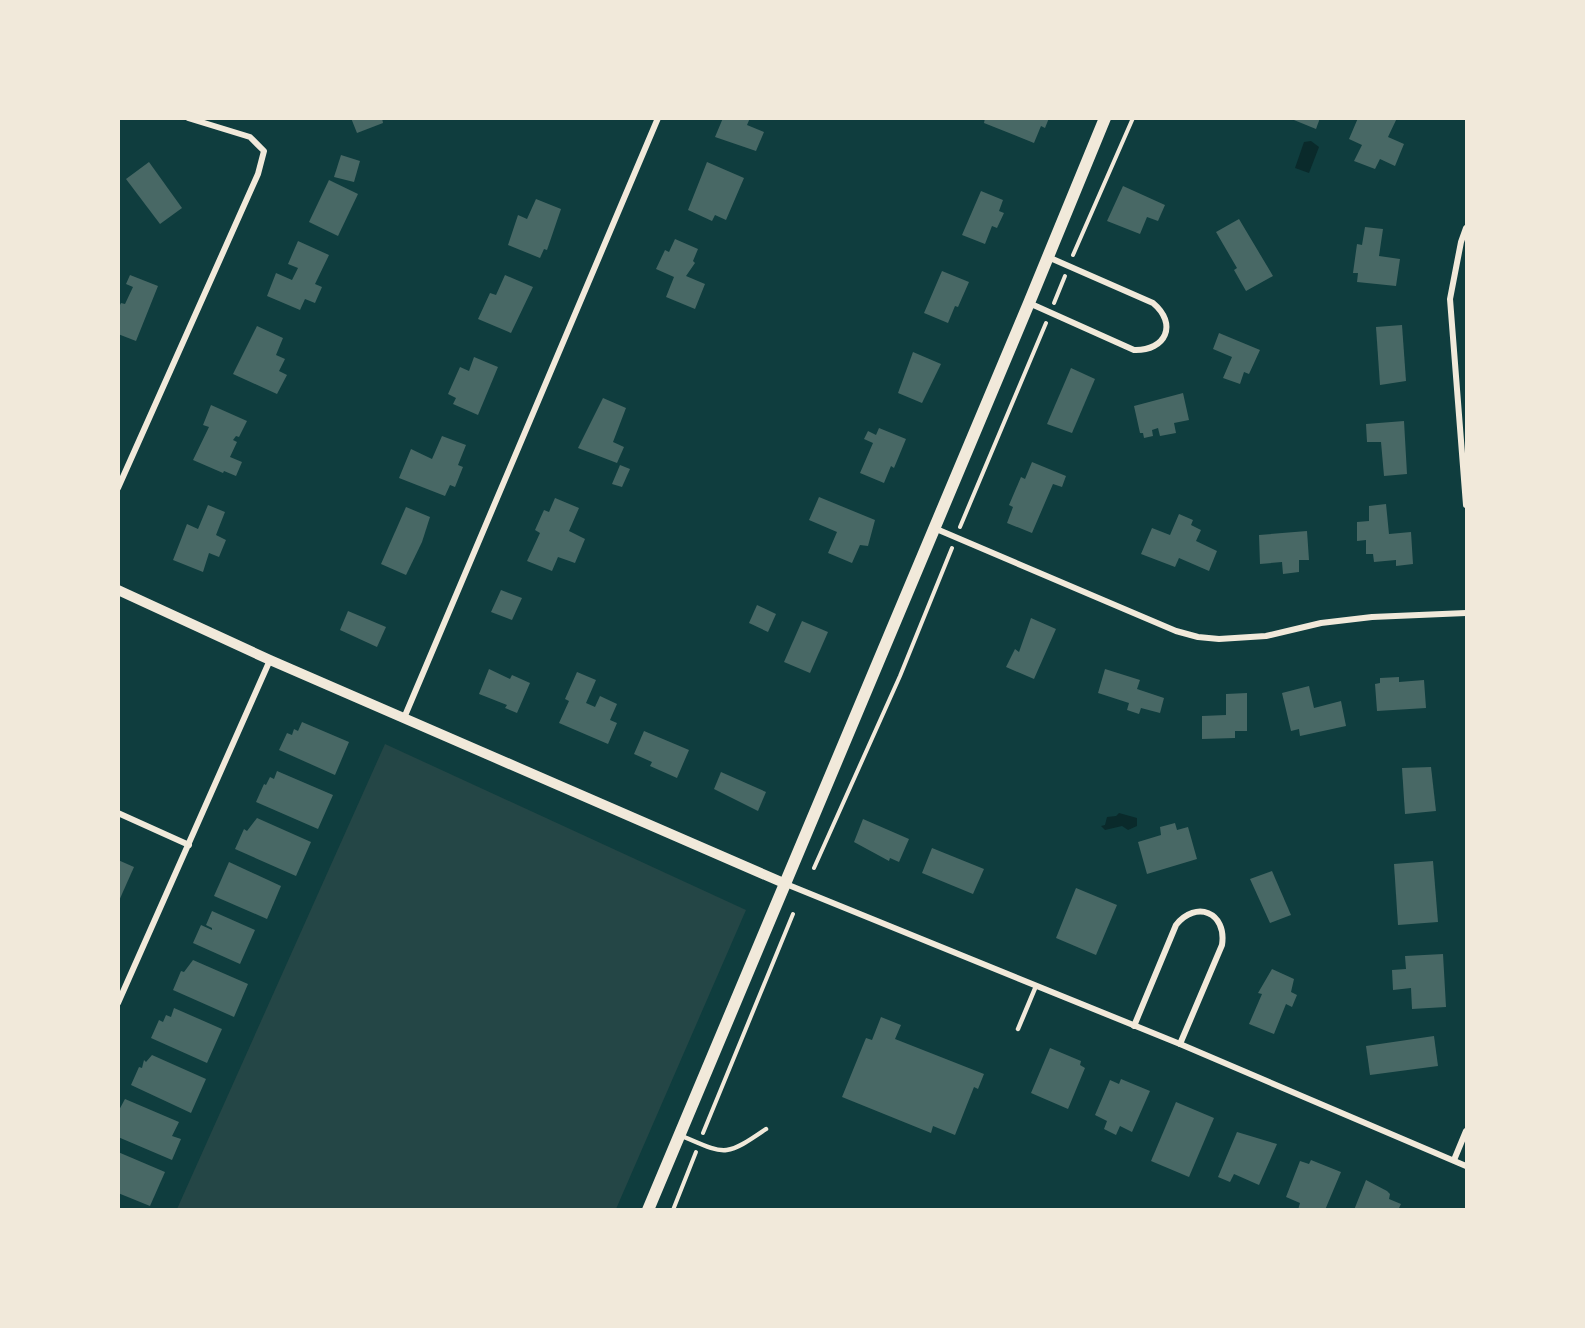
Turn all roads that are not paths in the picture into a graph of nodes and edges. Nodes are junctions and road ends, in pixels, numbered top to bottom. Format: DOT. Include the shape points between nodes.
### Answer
graph roads {
  1 [pos="188,118"];
  2 [pos="658,118"];
  3 [pos="1105,118"];
  4 [pos="1467,228"];
  5 [pos="1048,257"];
  6 [pos="1029,303"];
  7 [pos="118,488"];
  8 [pos="1467,505"];
  9 [pos="934,528"];
  10 [pos="118,590"];
  11 [pos="1467,613"];
  12 [pos="270,660"];
  13 [pos="404,718"];
  14 [pos="118,813"];
  15 [pos="189,845"];
  16 [pos="786,884"];
  17 [pos="1036,986"];
  18 [pos="118,1003"];
  19 [pos="1134,1026"];
  20 [pos="1018,1029"];
  21 [pos="1180,1044"];
  22 [pos="766,1129"];
  23 [pos="1467,1131"];
  24 [pos="679,1135"];
  25 [pos="1454,1160"];
  26 [pos="1467,1166"];
  27 [pos="648,1209"];
  1 -- 7 [label="street" via="250,137 264,151 258,174"];
  2 -- 13 [label="street"];
  3 -- 5 [label="main road"];
  4 -- 8 [label="street" via="1450,299"];
  5 -- 6 [label="main road"];
  5 -- 6 [label="street" via="1153,303 1166,319 1166,334 1158,345 1134,350"];
  6 -- 9 [label="main road"];
  9 -- 11 [label="street" via="1198,637 1266,636 1362,618"];
  9 -- 16 [label="main road"];
  10 -- 12 [label="street"];
  12 -- 13 [label="street"];
  12 -- 15 [label="street"];
  13 -- 16 [label="street"];
  14 -- 15 [label="street"];
  15 -- 18 [label="street"];
  16 -- 17 [label="street"];
  16 -- 24 [label="main road"];
  17 -- 19 [label="street"];
  17 -- 20 [label="lane"];
  19 -- 21 [label="street"];
  19 -- 21 [label="street" via="1176,925 1184,915 1207,913 1218,919 1224,931 1222,945"];
  21 -- 25 [label="street"];
  22 -- 24 [label="lane" via="726,1152"];
  23 -- 25 [label="street"];
  24 -- 27 [label="main road"];
  25 -- 26 [label="street"];
}
